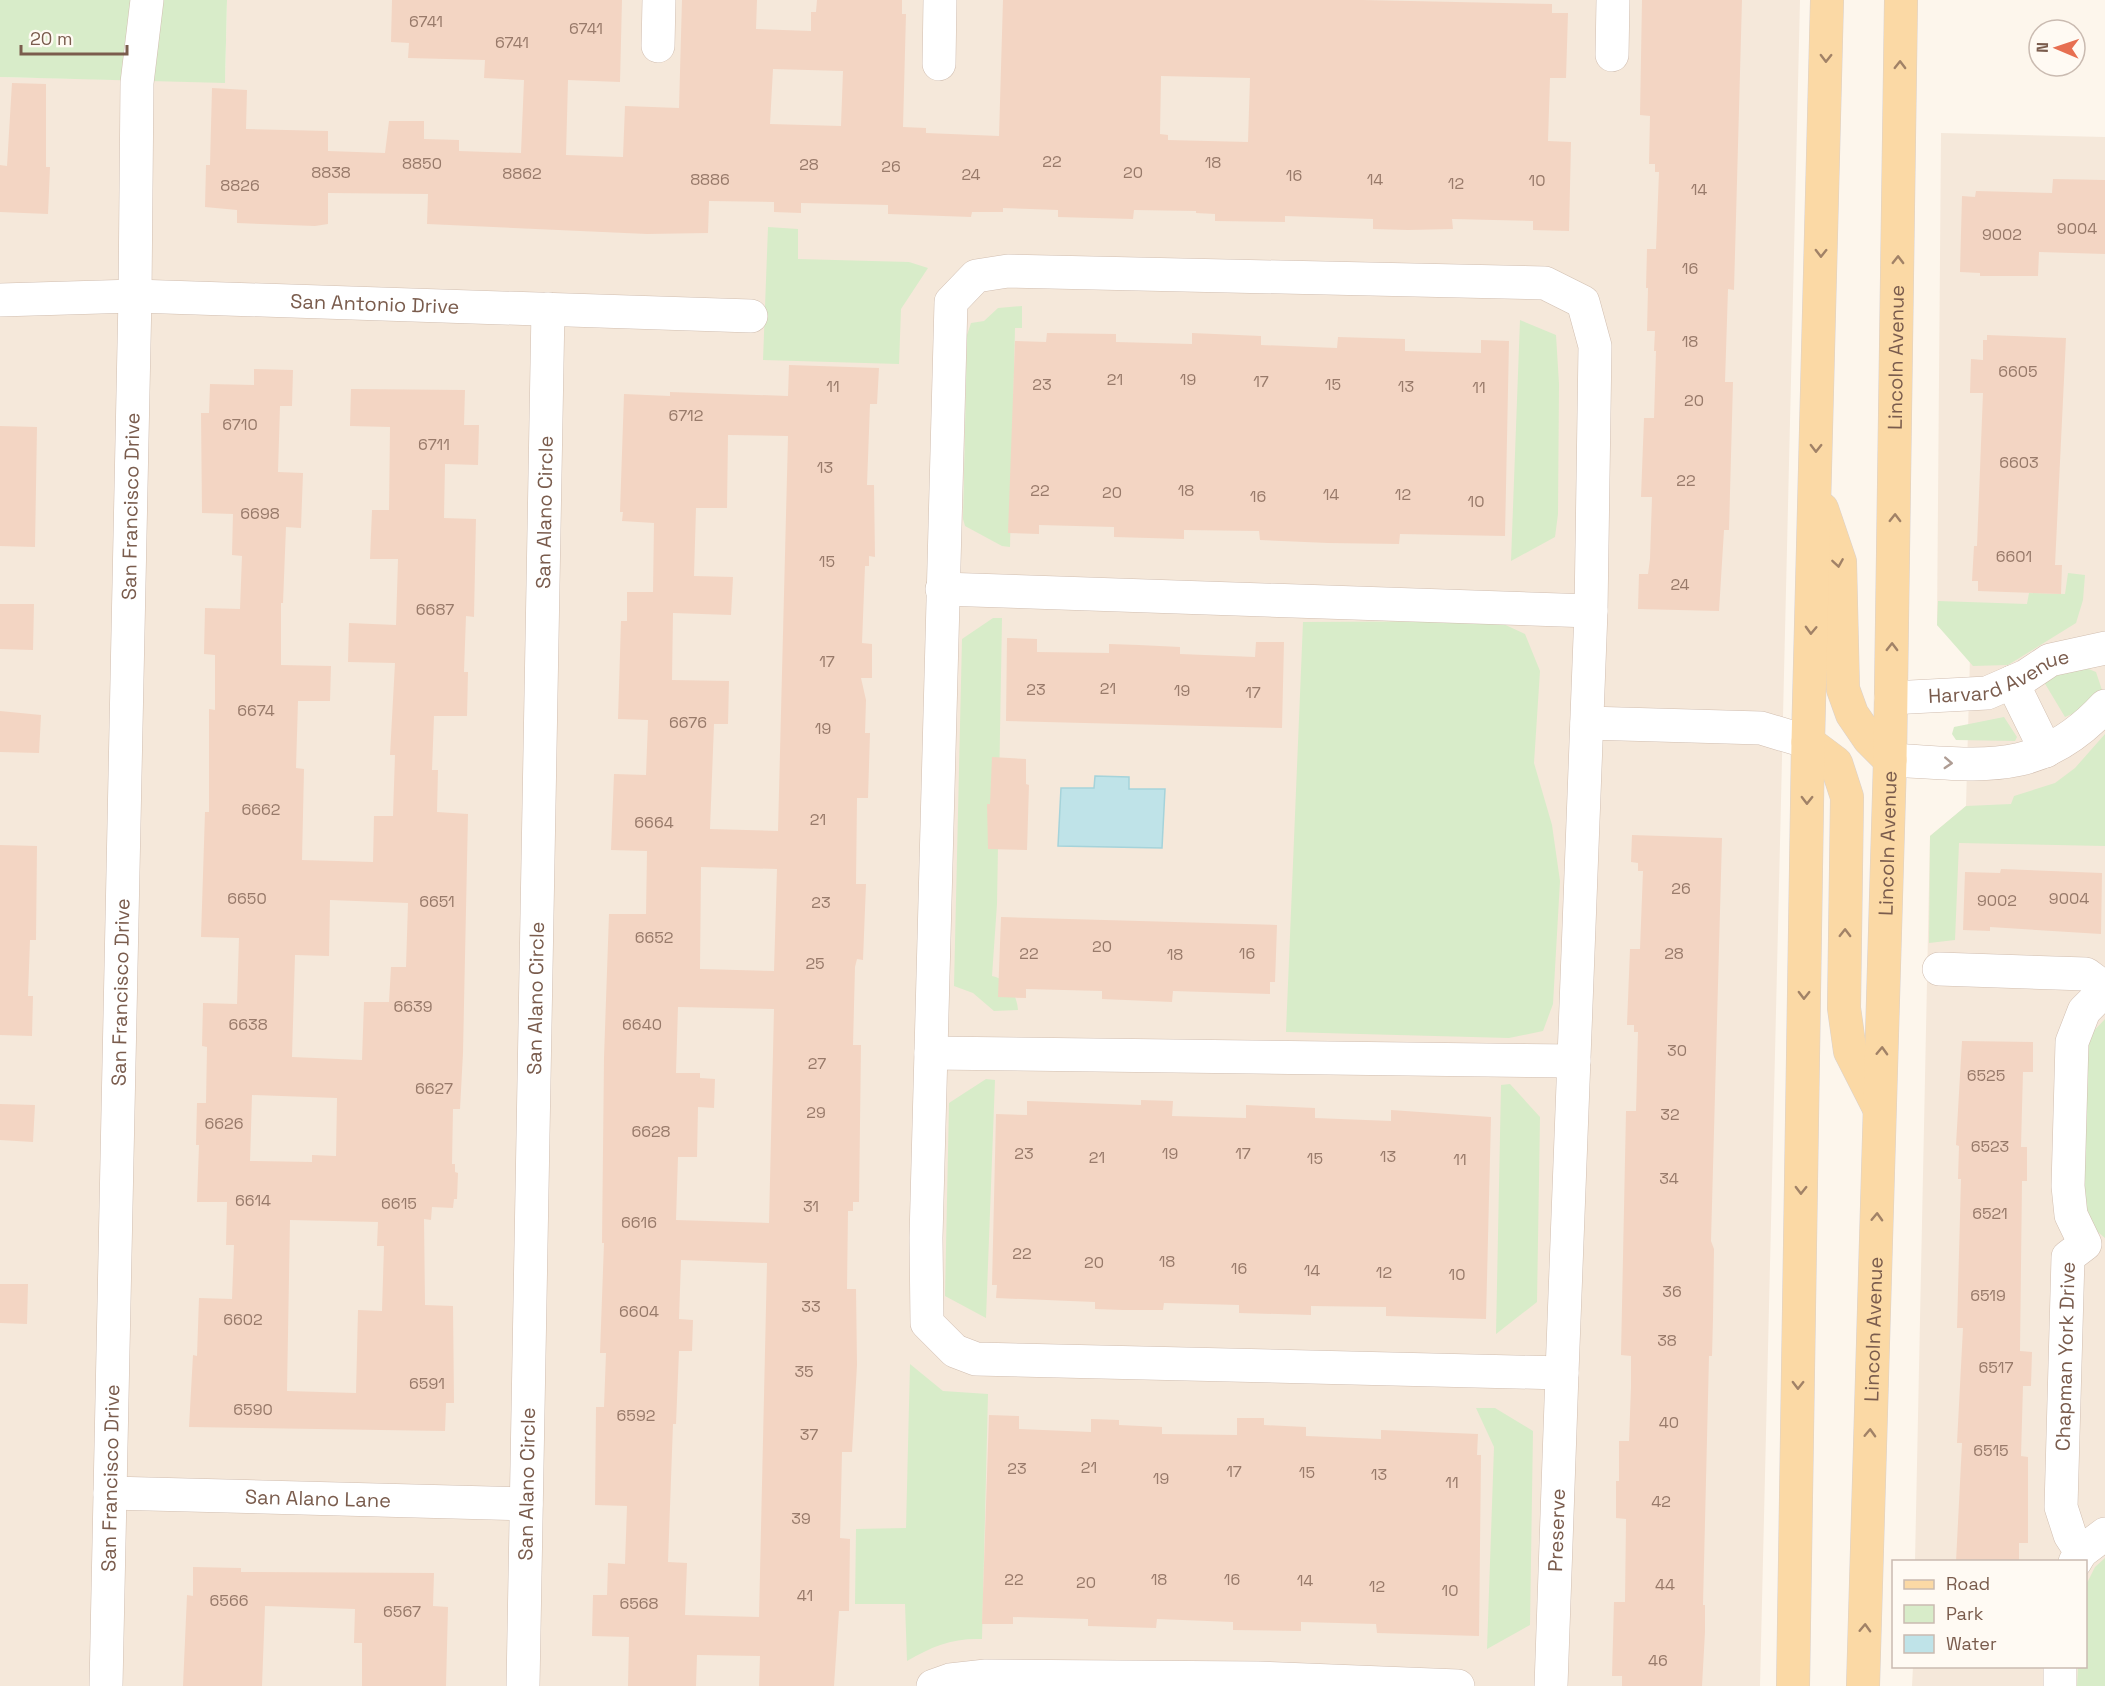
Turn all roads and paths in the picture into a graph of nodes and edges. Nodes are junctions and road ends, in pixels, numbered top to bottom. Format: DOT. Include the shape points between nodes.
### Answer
graph roads {
  1 [pos="147,0"];
  2 [pos="658,0"];
  3 [pos="940,0"];
  4 [pos="1614,0"];
  5 [pos="1827,0"];
  6 [pos="1901,0"];
  7 [pos="658,46"];
  8 [pos="1612,55"];
  9 [pos="939,64"];
  10 [pos="135,296"];
  11 [pos="0,300"];
  12 [pos="548,309"];
  13 [pos="751,316"];
  14 [pos="1815,487"];
  15 [pos="942,589"];
  16 [pos="1591,611"];
  17 [pos="2105,648"];
  18 [pos="2012,682"];
  19 [pos="1891,698"];
  20 [pos="2105,706"];
  21 [pos="1587,723"];
  22 [pos="1808,742"];
  23 [pos="2046,751"];
  24 [pos="1890,760"];
  25 [pos="1939,969"];
  26 [pos="2105,989"];
  27 [pos="931,1053"];
  28 [pos="1574,1061"];
  29 [pos="1880,1110"];
  30 [pos="2095,1251"];
  31 [pos="1562,1373"];
  32 [pos="110,1493"];
  33 [pos="526,1504"];
  34 [pos="2087,1549"];
  35 [pos="2060,1668"];
  36 [pos="106,1686"];
  37 [pos="522,1686"];
  38 [pos="933,1686"];
  39 [pos="1458,1686"];
  40 [pos="1551,1686"];
  41 [pos="1793,1686"];
  42 [pos="1863,1686"];
  43 [pos="2060,1686"];
  1 -- 10 [label="street, San Francisco Drive" via="137,83"];
  2 -- 7 [label="street"];
  3 -- 9 [label="street"];
  4 -- 8 [label="street"];
  5 -- 14 [label="main road, one-way"];
  19 -- 6 [label="main road, Lincoln Avenue, one-way"];
  10 -- 11 [label="street, San Antonio Drive"];
  10 -- 12 [label="street, San Antonio Drive"];
  10 -- 32 [label="street, San Francisco Drive"];
  12 -- 13 [label="street, San Antonio Drive"];
  12 -- 33 [label="street, San Alano Circle"];
  14 -- 22 [label="main road, one-way"];
  14 -- 24 [label="main road, one-way" via="1840,562 1843,689 1851,714 1869,740"];
  15 -- 16 [label="street"];
  15 -- 16 [label="street, Preserve" via="951,303 976,276 1008,271 1545,283 1583,302 1595,346"];
  15 -- 27 [label="street, Preserve"];
  16 -- 21 [label="street, Preserve"];
  17 -- 18 [label="street, Harvard Avenue" via="2050,660"];
  18 -- 19 [label="street, Harvard Avenue" via="1987,693"];
  18 -- 23 [label="street"];
  19 -- 24 [label="main road, Lincoln Avenue"];
  20 -- 23 [label="street" via="2084,729"];
  21 -- 22 [label="street" via="1761,728"];
  21 -- 28 [label="street, Preserve"];
  29 -- 22 [label="main road, one-way" via="1850,1051 1844,1008 1847,797 1836,763"];
  22 -- 41 [label="main road, one-way"];
  24 -- 23 [label="street, one-way" via="1996,765"];
  29 -- 24 [label="main road, Lincoln Avenue, one-way"];
  25 -- 26 [label="street" via="2086,974"];
  26 -- 30 [label="street, Chapman York Drive" via="2084,1011 2072,1042 2068,1186 2071,1215"];
  27 -- 28 [label="street"];
  27 -- 31 [label="street, Preserve" via="927,1323 955,1351 976,1359"];
  28 -- 31 [label="street, Preserve"];
  42 -- 29 [label="main road, Lincoln Avenue, one-way"];
  30 -- 34 [label="street, Chapman York Drive" via="2067,1257 2061,1507 2070,1535"];
  31 -- 40 [label="street, Preserve"];
  32 -- 33 [label="street, San Alano Lane"];
  32 -- 36 [label="street, San Francisco Drive"];
  33 -- 37 [label="street, San Alano Circle"];
  35 -- 43 [label="street"];
  38 -- 39 [label="street" via="986,1676 1258,1678"];
}
